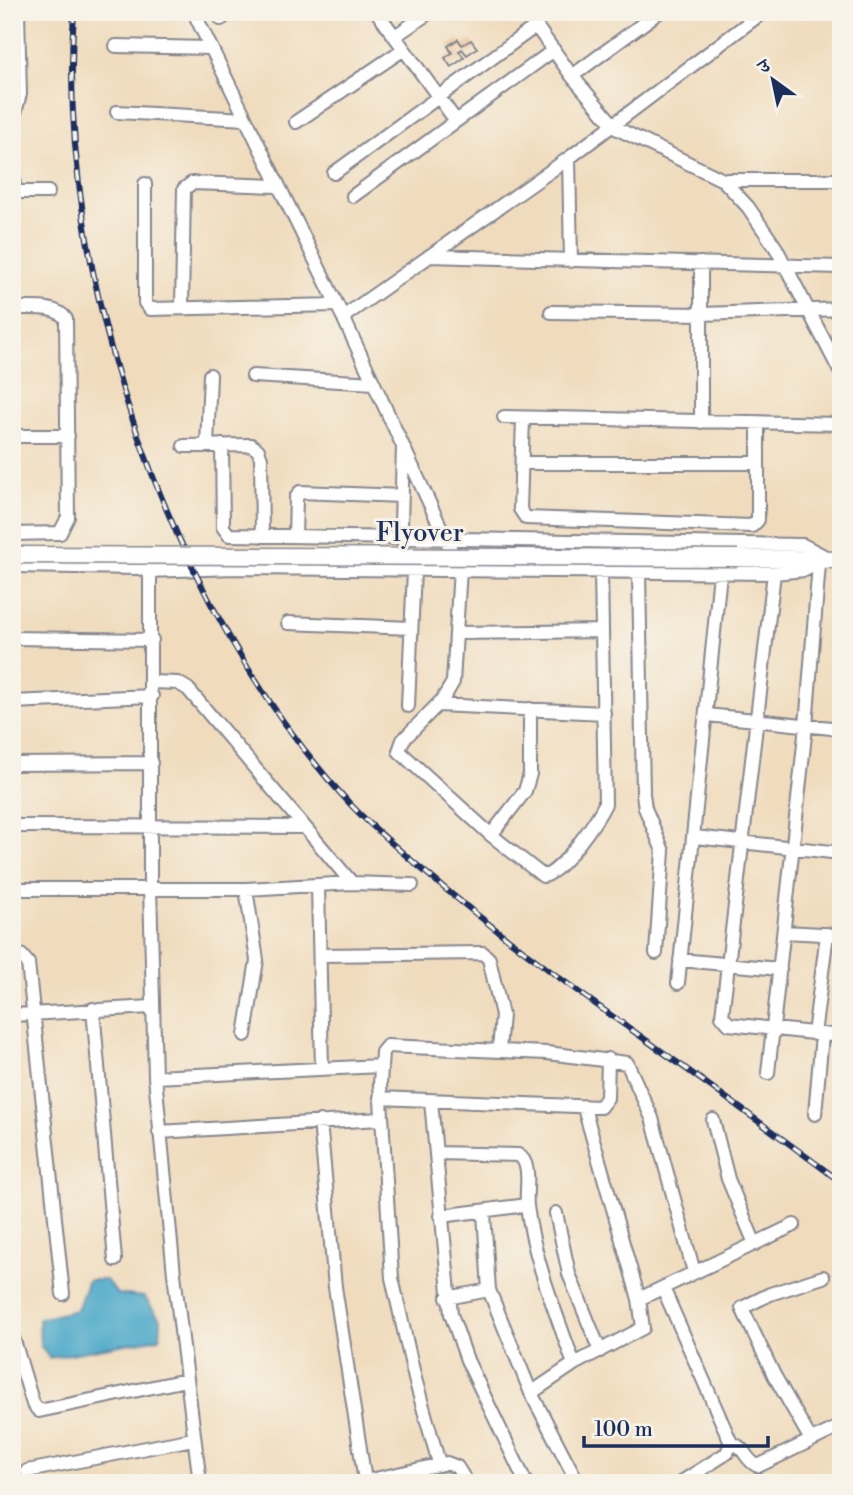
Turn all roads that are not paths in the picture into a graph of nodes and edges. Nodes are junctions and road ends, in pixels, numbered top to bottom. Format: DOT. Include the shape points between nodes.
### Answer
graph roads {
  1 [pos="18,12"];
  2 [pos="377,12"];
  3 [pos="430,12"];
  4 [pos="526,12"];
  5 [pos="659,12"];
  6 [pos="763,12"];
  7 [pos="197,19"];
  8 [pos="536,26"];
  9 [pos="395,36"];
  10 [pos="116,46"];
  11 [pos="211,48"];
  12 [pos="404,49"];
  13 [pos="554,50"];
  14 [pos="572,76"];
  15 [pos="438,98"];
  16 [pos="117,112"];
  17 [pos="246,119"];
  18 [pos="456,121"];
  19 [pos="296,122"];
  20 [pos="612,124"];
  21 [pos="12,126"];
  22 [pos="569,158"];
  23 [pos="334,173"];
  24 [pos="723,180"];
  25 [pos="841,180"];
  26 [pos="145,184"];
  27 [pos="278,186"];
  28 [pos="13,192"];
  29 [pos="48,192"];
  30 [pos="353,196"];
  31 [pos="429,256"];
  32 [pos="571,261"];
  33 [pos="701,263"];
  34 [pos="785,267"];
  35 [pos="841,267"];
  36 [pos="182,307"];
  37 [pos="12,308"];
  38 [pos="841,309"];
  39 [pos="806,310"];
  40 [pos="340,311"];
  41 [pos="551,312"];
  42 [pos="703,314"];
  43 [pos="841,373"];
  44 [pos="210,375"];
  45 [pos="253,376"];
  46 [pos="374,383"];
  47 [pos="504,417"];
  48 [pos="523,418"];
  49 [pos="701,422"];
  50 [pos="758,424"];
  51 [pos="841,424"];
  52 [pos="12,436"];
  53 [pos="68,436"];
  54 [pos="403,443"];
  55 [pos="207,445"];
  56 [pos="222,445"];
  57 [pos="184,446"];
  58 [pos="522,463"];
  59 [pos="758,463"];
  60 [pos="402,495"];
  61 [pos="401,526"];
  62 [pos="12,534"];
  63 [pos="54,534"];
  64 [pos="262,536"];
  65 [pos="295,536"];
  66 [pos="447,540"];
  67 [pos="12,555"];
  68 [pos="829,561"];
  69 [pos="12,566"];
  70 [pos="47,566"];
  71 [pos="460,569"];
  72 [pos="414,570"];
  73 [pos="148,571"];
  74 [pos="601,571"];
  75 [pos="639,573"];
  76 [pos="774,573"];
  77 [pos="720,574"];
  78 [pos="288,623"];
  79 [pos="411,628"];
  80 [pos="602,631"];
  81 [pos="457,634"];
  82 [pos="12,638"];
  83 [pos="152,640"];
  84 [pos="152,689"];
  85 [pos="12,702"];
  86 [pos="438,705"];
  87 [pos="408,706"];
  88 [pos="530,709"];
  89 [pos="604,713"];
  90 [pos="707,715"];
  91 [pos="756,722"];
  92 [pos="806,726"];
  93 [pos="841,729"];
  94 [pos="151,763"];
  95 [pos="12,764"];
  96 [pos="12,826"];
  97 [pos="150,827"];
  98 [pos="303,827"];
  99 [pos="491,835"];
  100 [pos="695,837"];
  101 [pos="743,842"];
  102 [pos="792,848"];
  103 [pos="841,853"];
  104 [pos="352,883"];
  105 [pos="412,885"];
  106 [pos="318,886"];
  107 [pos="150,887"];
  108 [pos="12,889"];
  109 [pos="246,889"];
  110 [pos="784,932"];
  111 [pos="827,934"];
  112 [pos="841,934"];
  113 [pos="12,953"];
  114 [pos="656,953"];
  115 [pos="320,955"];
  116 [pos="680,960"];
  117 [pos="728,965"];
  118 [pos="780,969"];
  119 [pos="678,984"];
  120 [pos="151,1007"];
  121 [pos="93,1009"];
  122 [pos="33,1013"];
  123 [pos="12,1015"];
  124 [pos="772,1031"];
  125 [pos="246,1035"];
  126 [pos="818,1035"];
  127 [pos="841,1036"];
  128 [pos="499,1050"];
  129 [pos="608,1059"];
  130 [pos="381,1066"];
  131 [pos="322,1069"];
  132 [pos="768,1073"];
  133 [pos="155,1077"];
  134 [pos="380,1098"];
  135 [pos="431,1101"];
  136 [pos="584,1108"];
  137 [pos="815,1114"];
  138 [pos="380,1119"];
  139 [pos="713,1120"];
  140 [pos="320,1121"];
  141 [pos="159,1132"];
  142 [pos="437,1153"];
  143 [pos="527,1205"];
  144 [pos="484,1213"];
  145 [pos="556,1213"];
  146 [pos="441,1216"];
  147 [pos="794,1225"];
  148 [pos="755,1244"];
  149 [pos="115,1260"];
  150 [pos="694,1272"];
  151 [pos="823,1277"];
  152 [pos="663,1288"];
  153 [pos="489,1290"];
  154 [pos="63,1294"];
  155 [pos="447,1298"];
  156 [pos="639,1299"];
  157 [pos="12,1334"];
  158 [pos="600,1350"];
  159 [pos="574,1364"];
  160 [pos="186,1380"];
  161 [pos="531,1393"];
  162 [pos="841,1426"];
  163 [pos="193,1439"];
  164 [pos="811,1440"];
  165 [pos="731,1443"];
  166 [pos="439,1463"];
  167 [pos="27,1471"];
  168 [pos="841,1478"];
  169 [pos="361,1482"];
  170 [pos="200,1483"];
  171 [pos="467,1483"];
  172 [pos="526,1483"];
  173 [pos="578,1483"];
  174 [pos="680,1483"];
  175 [pos="835,1483"];
  1 -- 21 [label="street" via="20,98"];
  2 -- 9 [label="street"];
  3 -- 9 [label="street"];
  4 -- 8 [label="street"];
  5 -- 14 [label="street"];
  6 -- 20 [label="street"];
  7 -- 11 [label="street"];
  8 -- 13 [label="street"];
  8 -- 15 [label="street"];
  9 -- 12 [label="street"];
  10 -- 11 [label="street"];
  11 -- 17 [label="street"];
  12 -- 15 [label="street"];
  12 -- 19 [label="street"];
  13 -- 14 [label="street"];
  13 -- 18 [label="street"];
  14 -- 20 [label="street"];
  15 -- 18 [label="street"];
  15 -- 23 [label="street"];
  16 -- 17 [label="street"];
  17 -- 27 [label="street"];
  18 -- 30 [label="street"];
  20 -- 22 [label="street"];
  20 -- 24 [label="street"];
  21 -- 28 [label="street"];
  22 -- 31 [label="street"];
  22 -- 32 [label="street"];
  24 -- 25 [label="street"];
  24 -- 34 [label="street" via="764,227"];
  26 -- 36 [label="street" via="145,303 155,310"];
  27 -- 36 [label="street" via="192,183 184,189"];
  27 -- 40 [label="street"];
  28 -- 29 [label="street"];
  31 -- 32 [label="street"];
  31 -- 40 [label="street"];
  32 -- 33 [label="street"];
  33 -- 34 [label="street"];
  33 -- 42 [label="street"];
  34 -- 35 [label="street"];
  34 -- 39 [label="street"];
  36 -- 40 [label="street"];
  37 -- 53 [label="street" via="60,311 66,319"];
  38 -- 39 [label="street"];
  39 -- 42 [label="street"];
  39 -- 43 [label="street"];
  40 -- 46 [label="street"];
  41 -- 42 [label="street"];
  42 -- 49 [label="street"];
  44 -- 55 [label="street"];
  45 -- 46 [label="street"];
  46 -- 54 [label="street"];
  47 -- 48 [label="street"];
  48 -- 49 [label="street"];
  48 -- 58 [label="street"];
  49 -- 50 [label="street"];
  50 -- 51 [label="street"];
  50 -- 59 [label="street"];
  52 -- 53 [label="street"];
  53 -- 63 [label="street" via="68,517 64,530"];
  54 -- 60 [label="street"];
  54 -- 66 [label="street"];
  55 -- 56 [label="street"];
  55 -- 57 [label="street"];
  56 -- 64 [label="street" via="251,445 261,454"];
  56 -- 64 [label="street" via="224,531"];
  58 -- 59 [label="street"];
  58 -- 59 [label="street" via="520,509 526,518 752,526 758,520"];
  60 -- 61 [label="street"];
  60 -- 65 [label="street" via="300,492"];
  62 -- 63 [label="street"];
  63 -- 70 [label="street"];
  64 -- 65 [label="street"];
  65 -- 66 [label="street"];
  66 -- 68 [label="street" via="803,545"];
  66 -- 71 [label="street"];
  67 -- 68 [label="main road, Flyover, bridge"];
  68 -- 76 [label="street"];
  68 -- 92 [label="street"];
  69 -- 70 [label="street"];
  70 -- 73 [label="street"];
  71 -- 72 [label="street"];
  71 -- 74 [label="street"];
  71 -- 81 [label="street"];
  72 -- 73 [label="street"];
  72 -- 79 [label="street"];
  73 -- 83 [label="street"];
  74 -- 75 [label="street"];
  74 -- 80 [label="street"];
  75 -- 77 [label="street"];
  75 -- 114 [label="street" via="643,794 663,851"];
  76 -- 77 [label="street"];
  76 -- 91 [label="street"];
  77 -- 90 [label="street"];
  78 -- 79 [label="street"];
  79 -- 87 [label="street"];
  80 -- 81 [label="street"];
  80 -- 89 [label="street"];
  81 -- 86 [label="street" via="453,682"];
  82 -- 83 [label="street"];
  83 -- 84 [label="street"];
  84 -- 85 [label="street"];
  84 -- 94 [label="street"];
  84 -- 98 [label="street" via="178,683 188,689"];
  86 -- 88 [label="street"];
  86 -- 99 [label="street" via="403,740 399,751"];
  88 -- 89 [label="street"];
  88 -- 99 [label="street" via="526,791"];
  89 -- 99 [label="street" via="604,804 555,870 543,876"];
  90 -- 91 [label="street"];
  90 -- 100 [label="street"];
  91 -- 92 [label="street"];
  91 -- 101 [label="street"];
  92 -- 93 [label="street"];
  92 -- 102 [label="street"];
  94 -- 95 [label="street"];
  94 -- 97 [label="street"];
  96 -- 97 [label="street"];
  97 -- 98 [label="street"];
  97 -- 107 [label="street"];
  98 -- 104 [label="street"];
  100 -- 101 [label="street"];
  100 -- 116 [label="street"];
  101 -- 102 [label="street"];
  101 -- 117 [label="street"];
  102 -- 103 [label="street"];
  102 -- 110 [label="street"];
  104 -- 105 [label="street"];
  104 -- 106 [label="street"];
  106 -- 109 [label="street"];
  106 -- 115 [label="street"];
  107 -- 108 [label="street"];
  107 -- 109 [label="street"];
  107 -- 120 [label="street"];
  109 -- 125 [label="street" via="257,960"];
  110 -- 111 [label="street"];
  110 -- 118 [label="street"];
  111 -- 112 [label="street"];
  111 -- 126 [label="street"];
  113 -- 122 [label="street" via="21,955 27,964"];
  115 -- 128 [label="street" via="483,953 489,959 501,1009"];
  115 -- 131 [label="street"];
  116 -- 117 [label="street"];
  116 -- 119 [label="street"];
  117 -- 118 [label="street"];
  117 -- 124 [label="street" via="725,1022"];
  118 -- 124 [label="street"];
  120 -- 121 [label="street"];
  120 -- 133 [label="street"];
  121 -- 122 [label="street"];
  121 -- 149 [label="street"];
  122 -- 123 [label="street"];
  122 -- 154 [label="street"];
  124 -- 126 [label="street"];
  124 -- 132 [label="street"];
  126 -- 127 [label="street"];
  126 -- 137 [label="street"];
  128 -- 129 [label="street"];
  128 -- 130 [label="street" via="392,1045 382,1052"];
  129 -- 136 [label="street" via="606,1102"];
  129 -- 150 [label="street" via="628,1063 635,1075 662,1151"];
  130 -- 131 [label="street"];
  130 -- 134 [label="street"];
  131 -- 133 [label="street"];
  133 -- 141 [label="street"];
  134 -- 135 [label="street"];
  134 -- 138 [label="street"];
  135 -- 136 [label="street"];
  135 -- 142 [label="street"];
  136 -- 156 [label="street"];
  138 -- 140 [label="street"];
  138 -- 166 [label="street" via="392,1278"];
  139 -- 148 [label="street" via="728,1179"];
  140 -- 141 [label="street"];
  140 -- 169 [label="street" via="335,1287"];
  141 -- 160 [label="street"];
  142 -- 143 [label="street" via="523,1157"];
  142 -- 146 [label="street"];
  143 -- 144 [label="street"];
  143 -- 159 [label="street" via="544,1276"];
  144 -- 146 [label="street"];
  144 -- 153 [label="street"];
  145 -- 158 [label="street" via="569,1274"];
  146 -- 155 [label="street"];
  147 -- 148 [label="street"];
  148 -- 150 [label="street"];
  150 -- 152 [label="street"];
  151 -- 164 [label="street" via="742,1308"];
  152 -- 156 [label="street"];
  152 -- 165 [label="street"];
  153 -- 155 [label="street"];
  153 -- 161 [label="street"];
  155 -- 172 [label="street" via="467,1360"];
  156 -- 158 [label="street" via="643,1328"];
  157 -- 160 [label="street" via="39,1411"];
  158 -- 159 [label="street"];
  159 -- 161 [label="street"];
  160 -- 163 [label="street"];
  161 -- 173 [label="street"];
  162 -- 164 [label="street"];
  163 -- 167 [label="street"];
  163 -- 170 [label="street"];
  164 -- 165 [label="street" via="758,1466 741,1446"];
  165 -- 174 [label="street" via="727,1454"];
  166 -- 169 [label="street"];
  166 -- 171 [label="street" via="457,1467"];
  168 -- 175 [label="street"];
}
